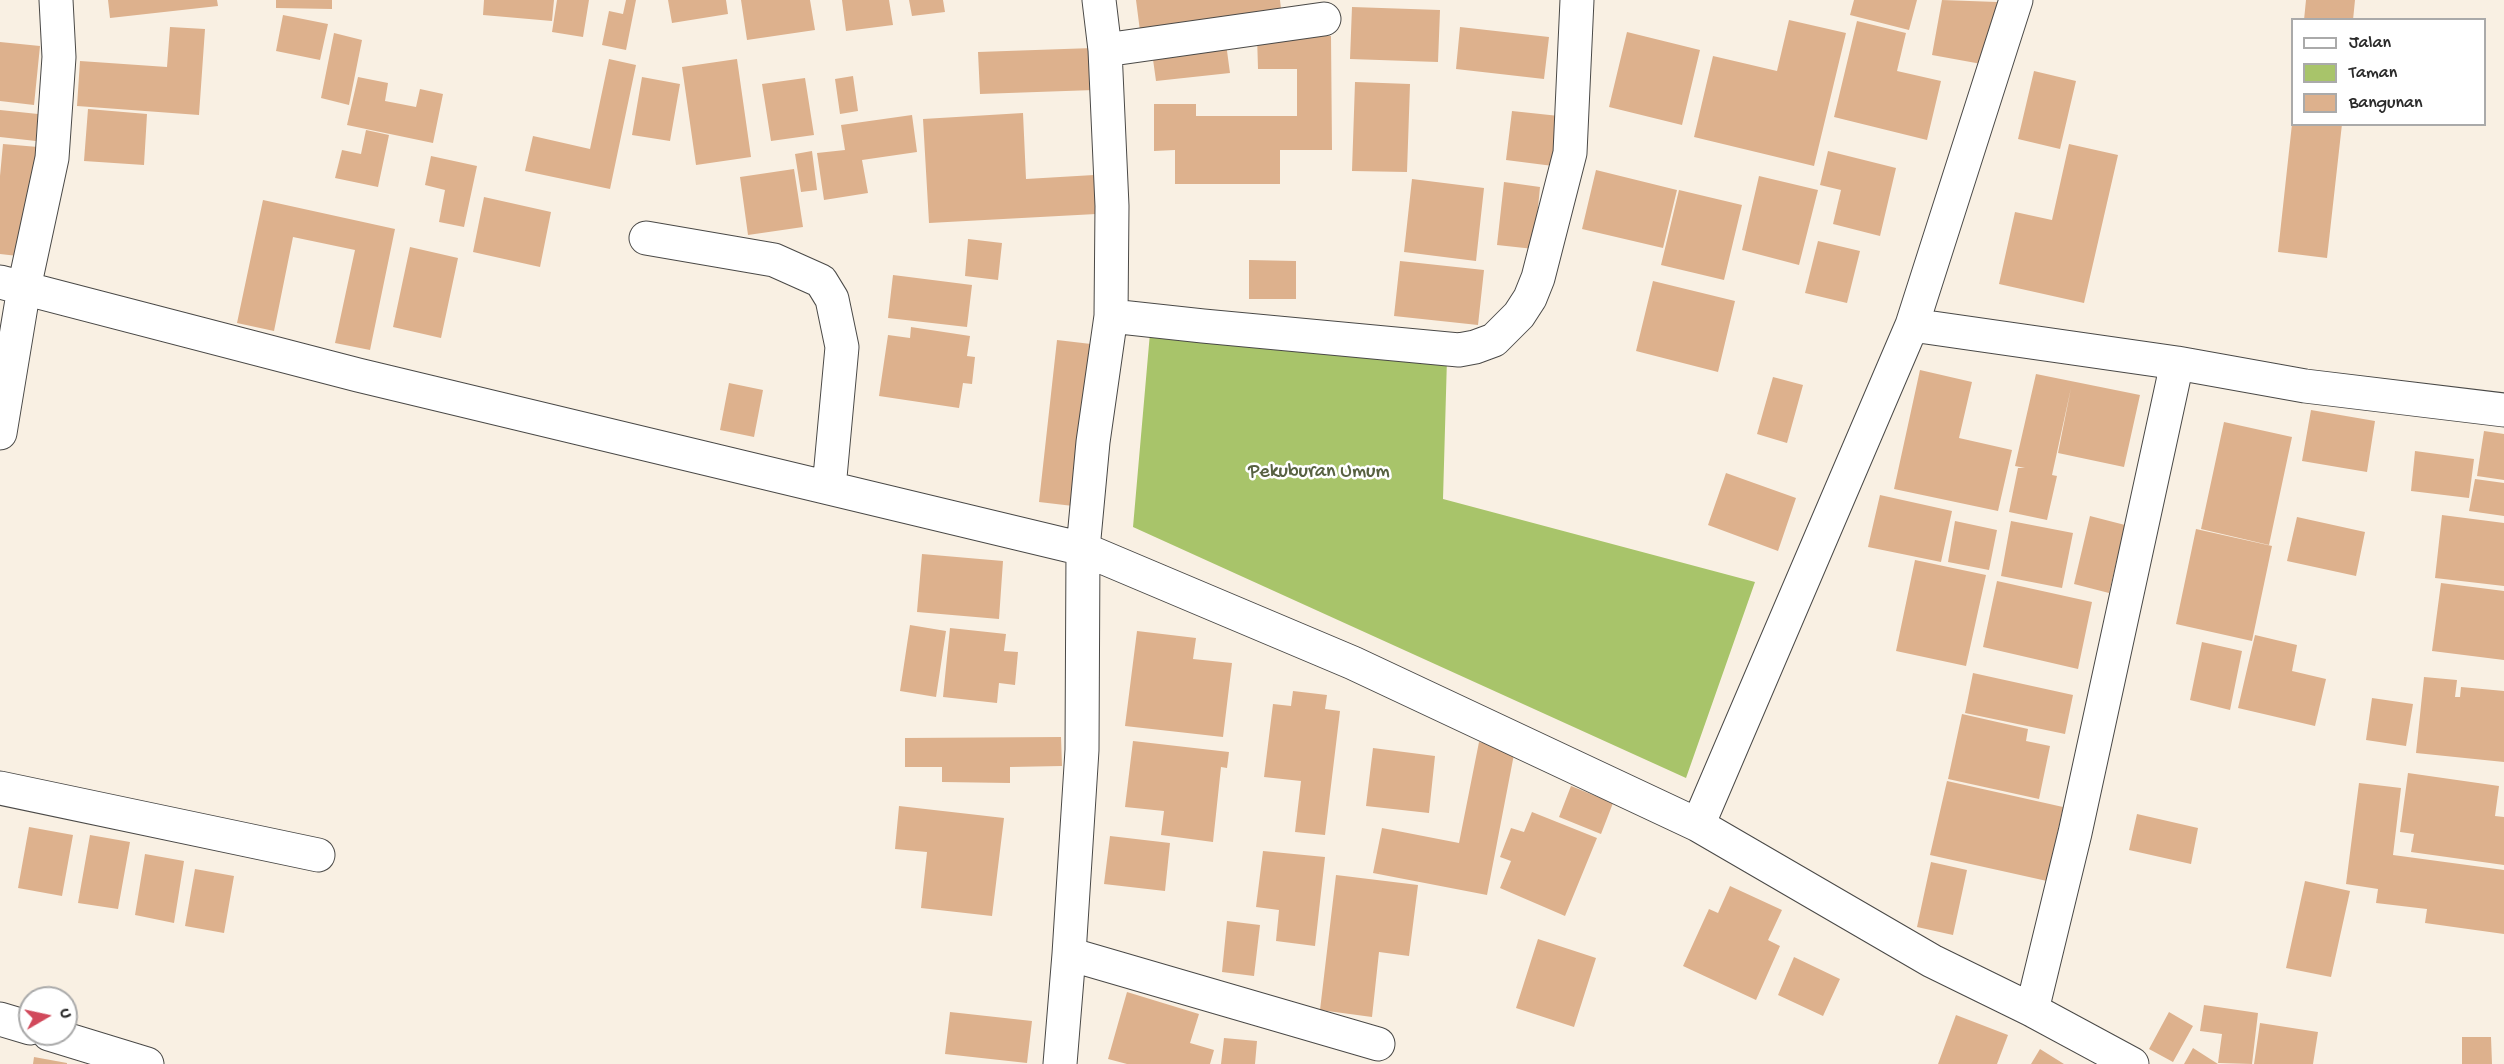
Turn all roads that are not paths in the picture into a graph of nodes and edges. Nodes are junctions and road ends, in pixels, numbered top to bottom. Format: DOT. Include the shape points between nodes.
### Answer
graph roads {
  1 [pos="56,0"];
  2 [pos="1099,0"];
  3 [pos="1577,0"];
  4 [pos="2016,0"];
  5 [pos="1324,19"];
  6 [pos="1105,50"];
  7 [pos="646,238"];
  8 [pos="12,285"];
  9 [pos="1111,316"];
  10 [pos="1912,325"];
  11 [pos="2177,363"];
  12 [pos="2504,410"];
  13 [pos="0,433"];
  14 [pos="829,488"];
  15 [pos="1083,549"];
  16 [pos="0,788"];
  17 [pos="1698,825"];
  18 [pos="318,855"];
  19 [pos="1069,954"];
  20 [pos="2032,1010"];
  21 [pos="0,1019"];
  22 [pos="18,1024"];
  23 [pos="78,1043"];
  24 [pos="1378,1044"];
  25 [pos="147,1064"];
  26 [pos="1060,1064"];
  27 [pos="2132,1064"];
  1 -- 8 [label="street" via="58,57 52,158"];
  2 -- 6 [label="street"];
  3 -- 9 [label="street" via="1570,153 1530,298 1494,340 1460,350"];
  4 -- 10 [label="street"];
  5 -- 6 [label="street"];
  6 -- 9 [label="street" via="1112,206"];
  7 -- 14 [label="street" via="774,260 821,281 832,299 842,346"];
  8 -- 13 [label="street"];
  8 -- 14 [label="street" via="358,375"];
  9 -- 15 [label="street"];
  10 -- 11 [label="street"];
  10 -- 17 [label="street"];
  11 -- 12 [label="street" via="2305,386"];
  11 -- 20 [label="street" via="2075,833"];
  14 -- 15 [label="street"];
  15 -- 17 [label="street" via="1353,663"];
  15 -- 19 [label="street" via="1082,750"];
  16 -- 18 [label="street"];
  17 -- 20 [label="street" via="1932,961"];
  19 -- 24 [label="street"];
  19 -- 26 [label="street"];
  20 -- 27 [label="street"];
  21 -- 22 [label="street"];
  23 -- 25 [label="street"];
}
